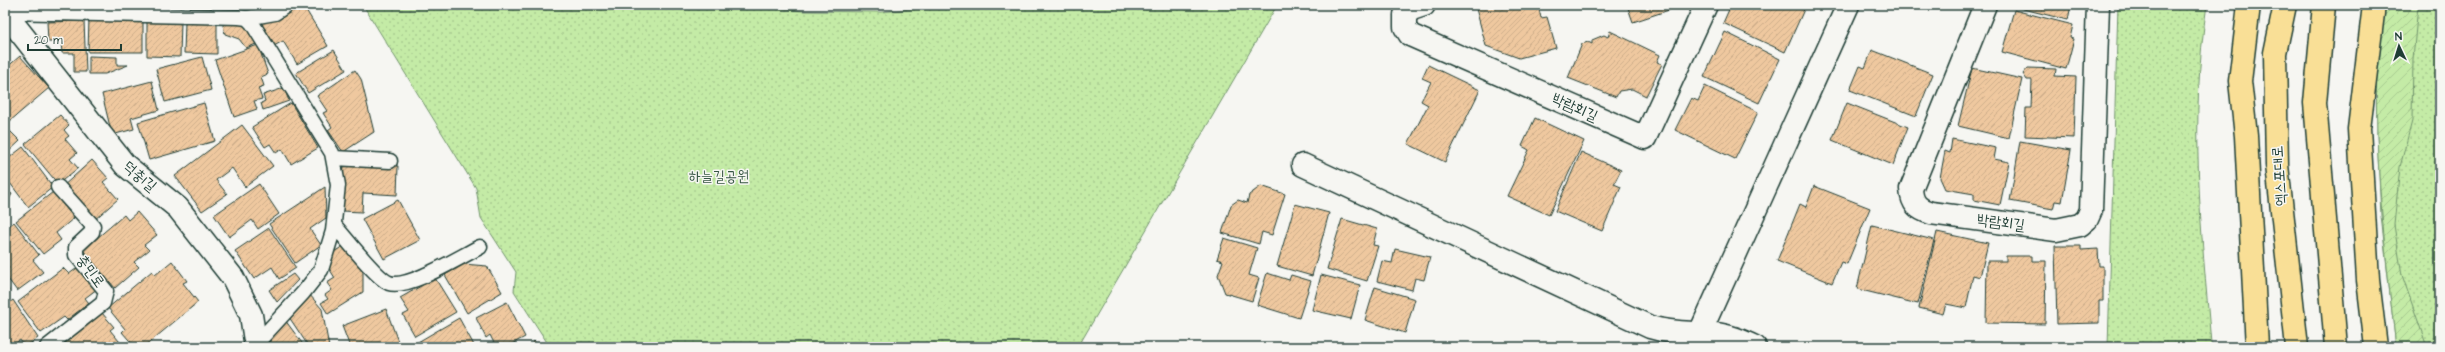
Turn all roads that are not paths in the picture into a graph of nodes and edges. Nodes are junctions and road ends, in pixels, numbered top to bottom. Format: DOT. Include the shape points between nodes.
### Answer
graph roads {
  1 [pos="287,5"];
  2 [pos="1424,5"];
  3 [pos="1706,5"];
  4 [pos="1848,5"];
  5 [pos="1985,5"];
  6 [pos="2098,5"];
  7 [pos="2249,5"];
  8 [pos="2284,5"];
  9 [pos="2324,5"];
  10 [pos="2374,5"];
  11 [pos="5,12"];
  12 [pos="246,18"];
  13 [pos="334,158"];
  14 [pos="390,160"];
  15 [pos="1303,165"];
  16 [pos="58,187"];
  17 [pos="334,225"];
  18 [pos="480,247"];
  19 [pos="1697,340"];
  20 [pos="255,346"];
  21 [pos="47,347"];
  22 [pos="1755,347"];
  23 [pos="2257,347"];
  24 [pos="2297,347"];
  25 [pos="2336,347"];
  26 [pos="2376,347"];
  1 -- 12 [label="lane" via="275,13"];
  2 -- 3 [label="street, 박람회길" via="1412,9 1405,15 1405,27 1410,35 1646,138"];
  4 -- 19 [label="street"];
  5 -- 6 [label="street, 박람회길" via="1911,189 1912,199 1916,206 1931,213 2056,230 2080,225 2087,219 2092,205"];
  7 -- 23 [label="main road" via="2240,81 2246,136"];
  8 -- 24 [label="main road, 엑스포대로" via="2275,53 2277,165"];
  9 -- 25 [label="main road" via="2315,103"];
  10 -- 26 [label="main road" via="2359,129 2368,280"];
  11 -- 12 [label="lane" via="206,15"];
  11 -- 20 [label="street, 덕충1길" via="121,160 178,208 233,278 251,315"];
  12 -- 13 [label="lane" via="261,36"];
  13 -- 14 [label="lane"];
  13 -- 17 [label="lane" via="338,185"];
  15 -- 19 [label="street" via="1650,327"];
  16 -- 21 [label="lane, 충민로" via="92,226 92,232 76,247 76,255 106,291 106,297 103,303"];
  17 -- 18 [label="lane" via="375,271 388,282 396,284 413,280"];
  17 -- 20 [label="lane" via="329,250 321,270"];
  19 -- 22 [label="street" via="1726,336"];
}
